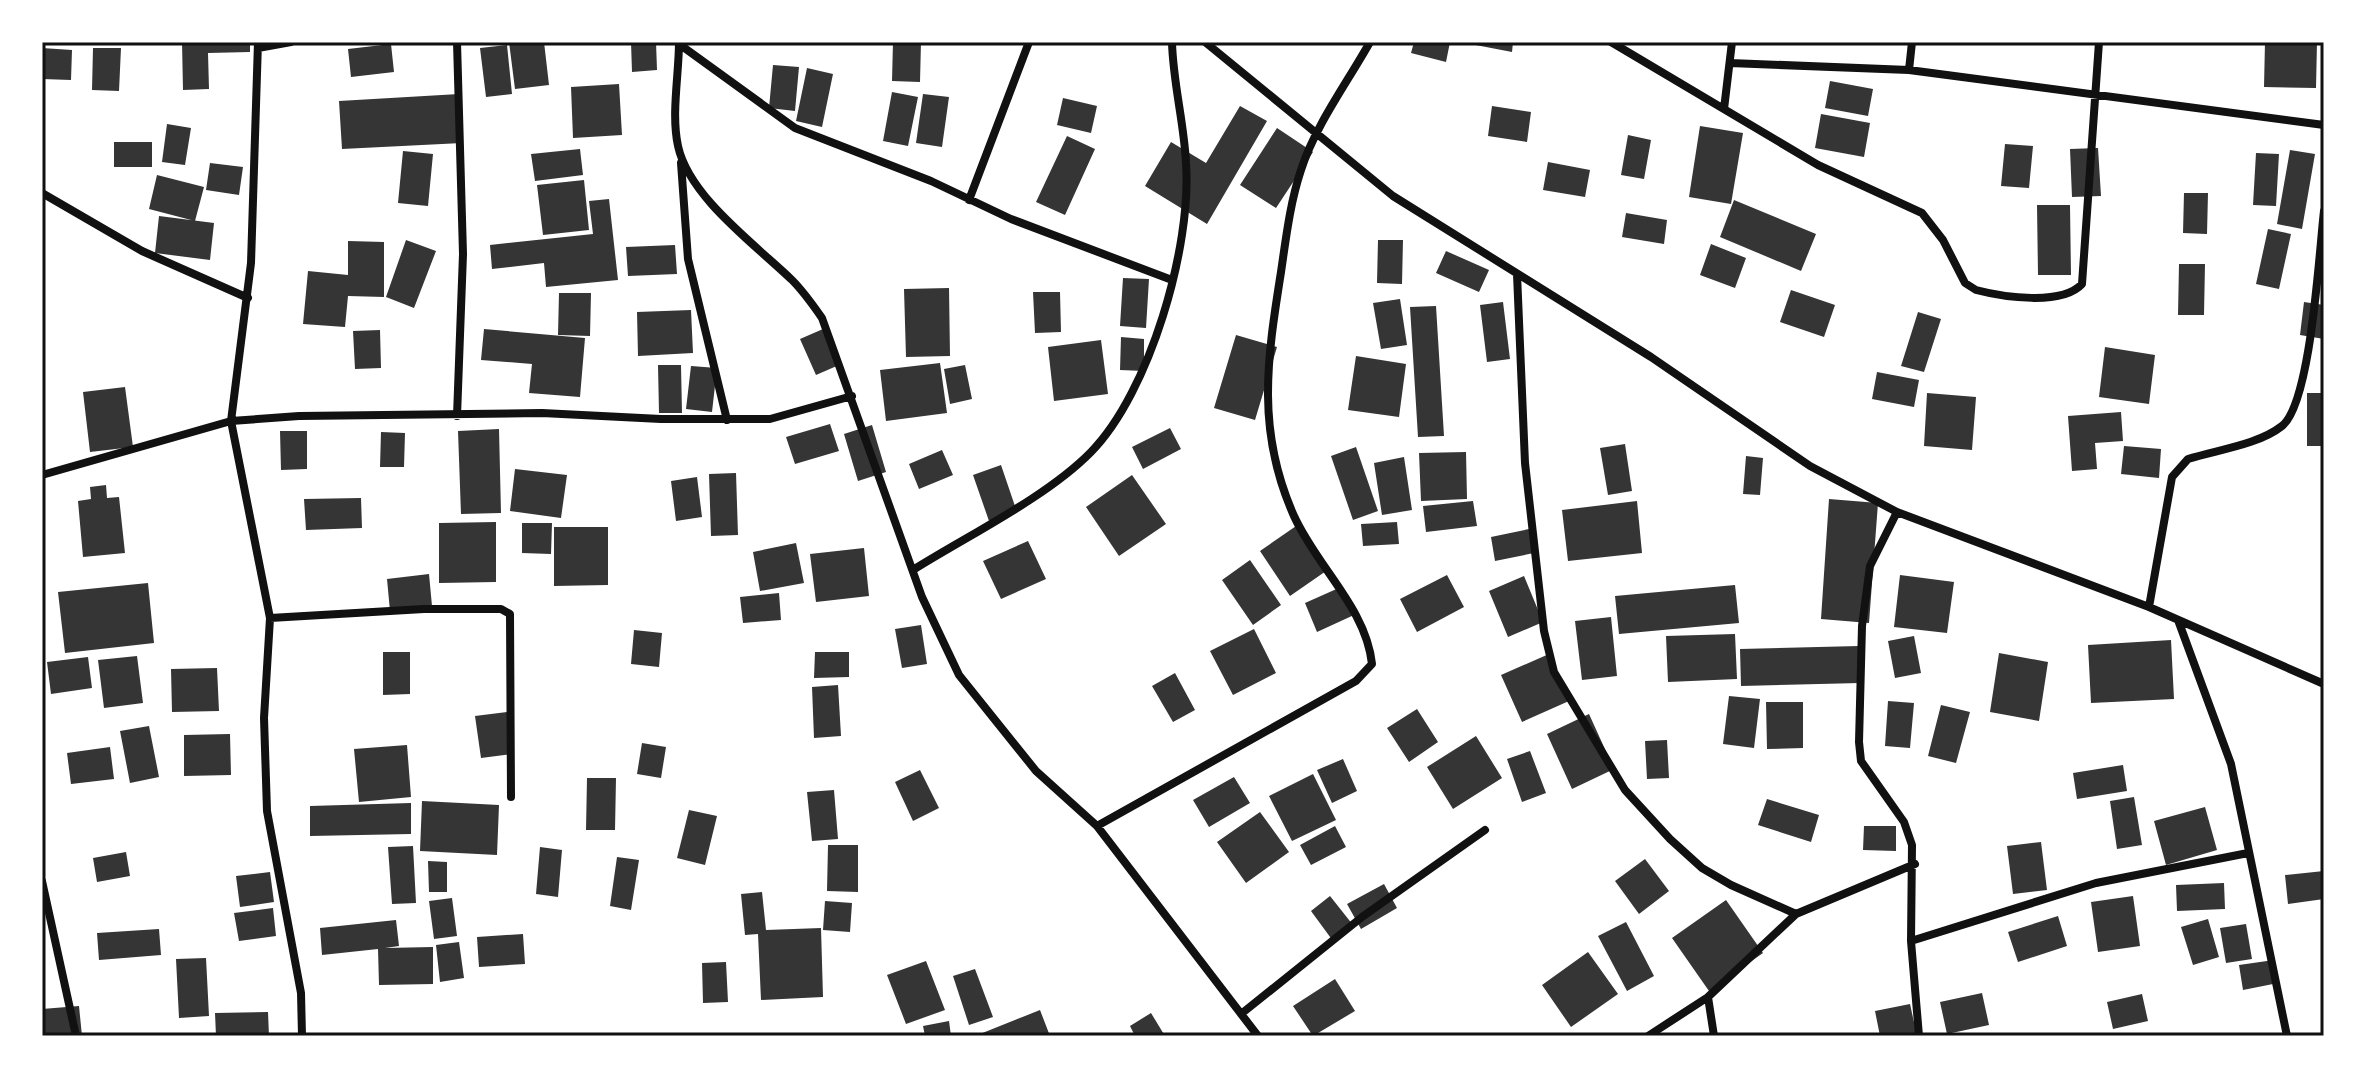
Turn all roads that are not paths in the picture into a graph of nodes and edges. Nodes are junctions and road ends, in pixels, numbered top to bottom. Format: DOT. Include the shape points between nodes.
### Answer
graph roads {
  1 [pos="291,42"];
  2 [pos="457,42"];
  3 [pos="1029,42"];
  4 [pos="1172,42"];
  5 [pos="1205,42"];
  6 [pos="1370,42"];
  7 [pos="1611,42"];
  8 [pos="1732,42"];
  9 [pos="1912,42"];
  10 [pos="2099,42"];
  11 [pos="679,43"];
  12 [pos="258,45"];
  13 [pos="1730,63"];
  14 [pos="1909,70"];
  15 [pos="2094,92"];
  16 [pos="1724,109"];
  17 [pos="2324,125"];
  18 [pos="1318,136"];
  19 [pos="681,158"];
  20 [pos="42,193"];
  21 [pos="969,200"];
  22 [pos="2324,211"];
  23 [pos="1517,274"];
  24 [pos="1172,280"];
  25 [pos="248,298"];
  26 [pos="852,396"];
  27 [pos="457,416"];
  28 [pos="727,420"];
  29 [pos="231,421"];
  30 [pos="42,475"];
  31 [pos="1897,512"];
  32 [pos="913,570"];
  33 [pos="2149,607"];
  34 [pos="270,618"];
  35 [pos="2178,620"];
  36 [pos="2324,684"];
  37 [pos="511,797"];
  38 [pos="1097,826"];
  39 [pos="1485,830"];
  40 [pos="2248,853"];
  41 [pos="1915,864"];
  42 [pos="42,881"];
  43 [pos="1796,914"];
  44 [pos="1911,941"];
  45 [pos="1708,997"];
  46 [pos="1241,1014"];
  47 [pos="76,1036"];
  48 [pos="302,1036"];
  49 [pos="1258,1036"];
  50 [pos="1648,1036"];
  51 [pos="1714,1036"];
  52 [pos="1919,1036"];
  53 [pos="2287,1036"];
  1 -- 12 [label="street"];
  2 -- 27 [label="street" via="463,254"];
  3 -- 21 [label="street"];
  4 -- 24 [label="street" via="1186,163 1186,214"];
  5 -- 18 [label="street"];
  6 -- 18 [label="street"];
  7 -- 16 [label="street"];
  8 -- 13 [label="street"];
  9 -- 14 [label="street"];
  10 -- 15 [label="street"];
  11 -- 19 [label="street"];
  11 -- 21 [label="street" via="795,128"];
  12 -- 25 [label="street"];
  13 -- 14 [label="street"];
  13 -- 16 [label="street"];
  14 -- 15 [label="street"];
  15 -- 16 [label="street" via="2082,284 2074,293 2054,296 1976,290 1965,283 1922,213 1818,165"];
  15 -- 17 [label="street"];
  18 -- 23 [label="street" via="1393,196"];
  18 -- 38 [label="street" via="1301,168 1290,215 1269,349 1267,427 1295,518 1369,637 1372,664 1356,681"];
  19 -- 26 [label="street" via="710,200 822,318"];
  19 -- 28 [label="street" via="688,259"];
  20 -- 25 [label="street" via="142,251"];
  21 -- 24 [label="street"];
  22 -- 33 [label="street" via="2296,410 2281,427 2188,459 2172,477"];
  23 -- 31 [label="street" via="1651,357 1810,466"];
  23 -- 43 [label="street" via="1525,463 1544,631 1554,672 1625,790 1670,839 1721,879"];
  24 -- 32 [label="street" via="1140,381 1091,452 1047,486"];
  25 -- 29 [label="street"];
  26 -- 28 [label="street" via="770,419"];
  26 -- 32 [label="street"];
  27 -- 28 [label="street" via="542,413"];
  27 -- 29 [label="street"];
  29 -- 30 [label="street"];
  29 -- 34 [label="street"];
  31 -- 33 [label="street"];
  31 -- 41 [label="street" via="1870,566 1862,626 1859,742 1867,773 1904,822"];
  32 -- 38 [label="street" via="959,675 1036,771"];
  33 -- 35 [label="street"];
  34 -- 37 [label="street" via="436,609 501,609 510,614"];
  34 -- 48 [label="street" via="264,718 267,811 301,993"];
  35 -- 36 [label="street"];
  35 -- 40 [label="street" via="2231,764"];
  38 -- 46 [label="street"];
  39 -- 46 [label="street" via="1362,917"];
  40 -- 44 [label="street" via="2096,883"];
  40 -- 53 [label="street"];
  41 -- 43 [label="street"];
  41 -- 44 [label="street"];
  42 -- 47 [label="street"];
  43 -- 45 [label="street"];
  44 -- 52 [label="street"];
  45 -- 50 [label="street"];
  45 -- 51 [label="street"];
  46 -- 49 [label="street"];
}
